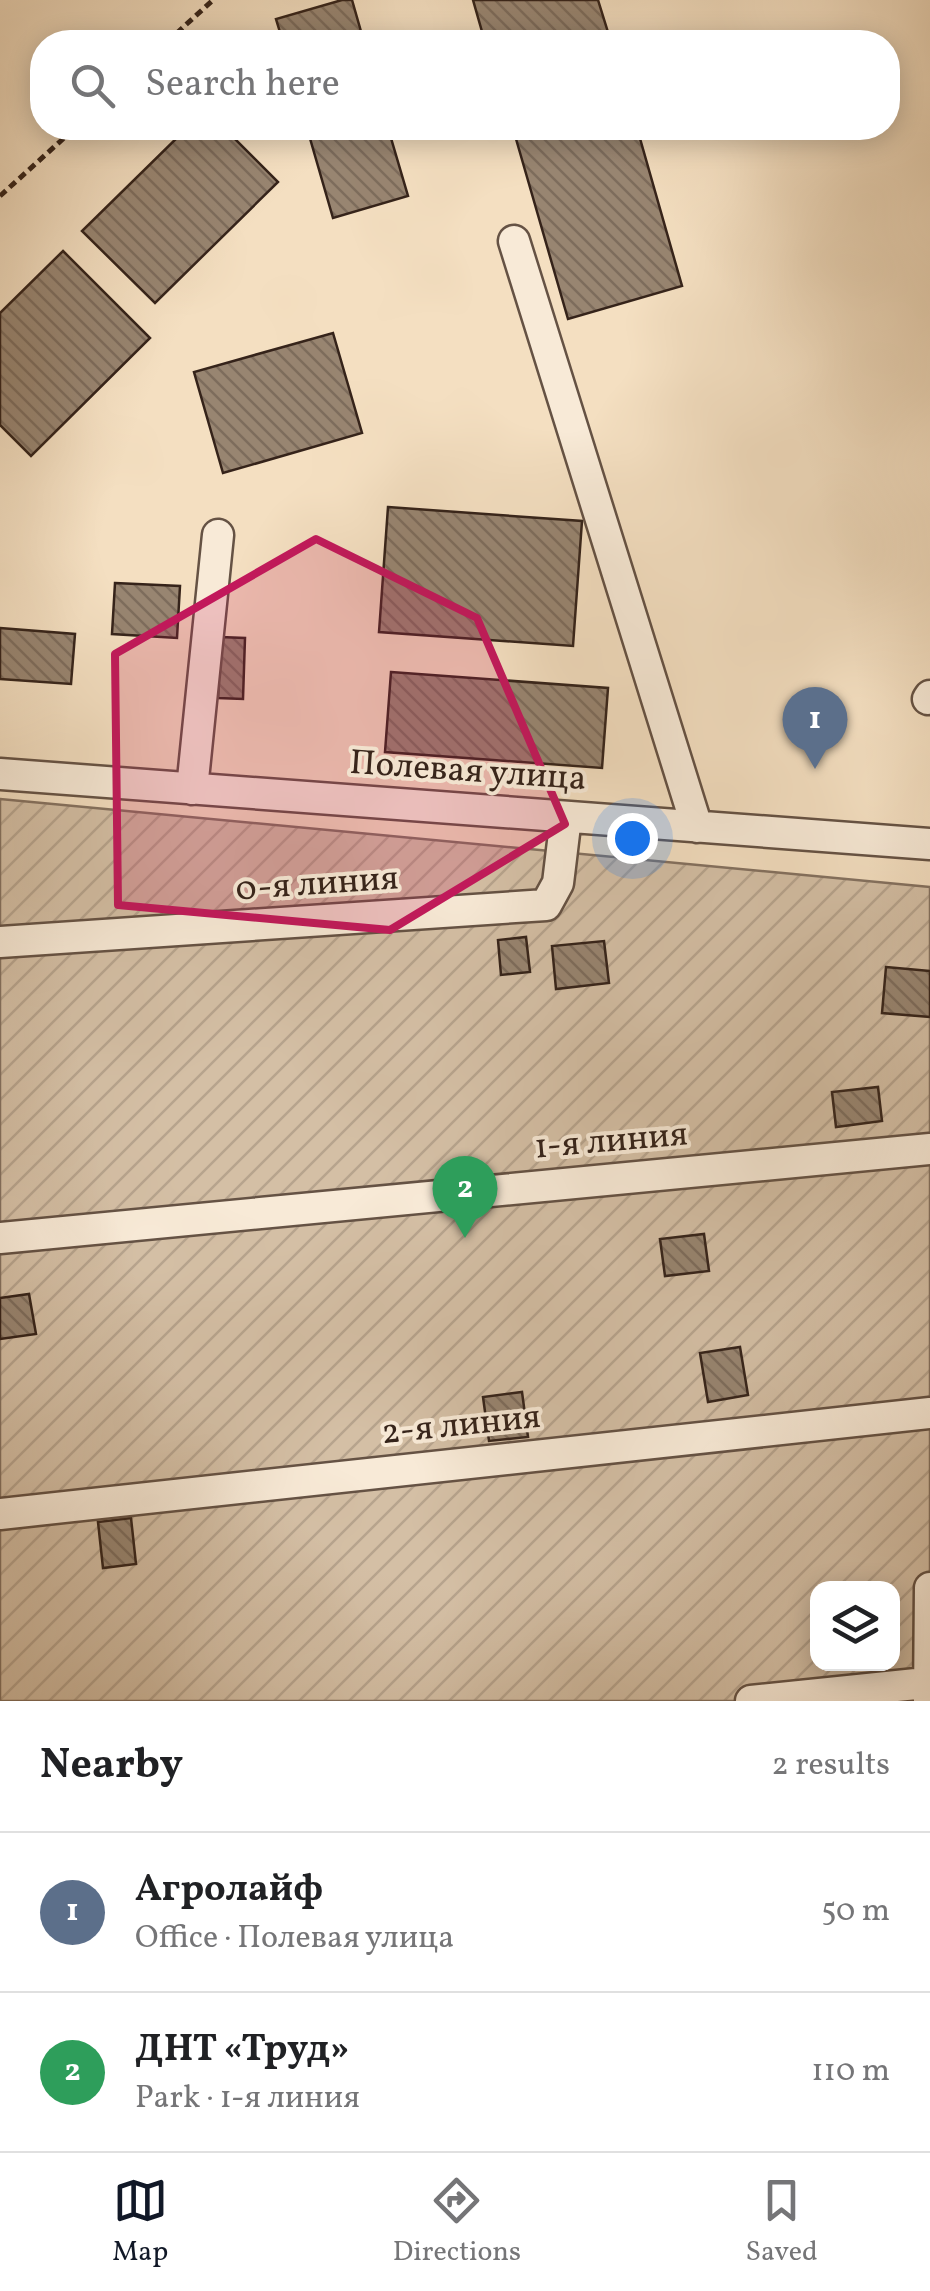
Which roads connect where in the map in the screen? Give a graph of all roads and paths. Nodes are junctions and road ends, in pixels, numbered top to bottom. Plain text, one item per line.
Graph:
1 (213, 0) edge
2 (180, 30) edge
3 (62, 140) edge
4 (0, 196) edge
5 (514, 241) dead end
6 (218, 535) dead end
7 (0, 774) edge
8 (192, 789) junction
9 (566, 817) junction
10 (697, 827) junction
11 (930, 844) edge
12 (0, 942) edge
13 (930, 1148) edge
14 (0, 1238) edge
15 (930, 1413) edge
16 (0, 1514) edge
17 (930, 1588) edge
18 (928, 1692) edge
19 (750, 1701) edge

1 - 2 path
3 - 4 path
5 - 10 street
6 - 8 street
7 - 8 street, Полевая улица
8 - 9 street, Полевая улица
9 - 10 street, Полевая улица
9 - 12 street, 0-я линия
10 - 11 street, Полевая улица
13 - 14 street, 1-я линия
15 - 16 street, 2-я линия
17 - 18 street
18 - 19 street

